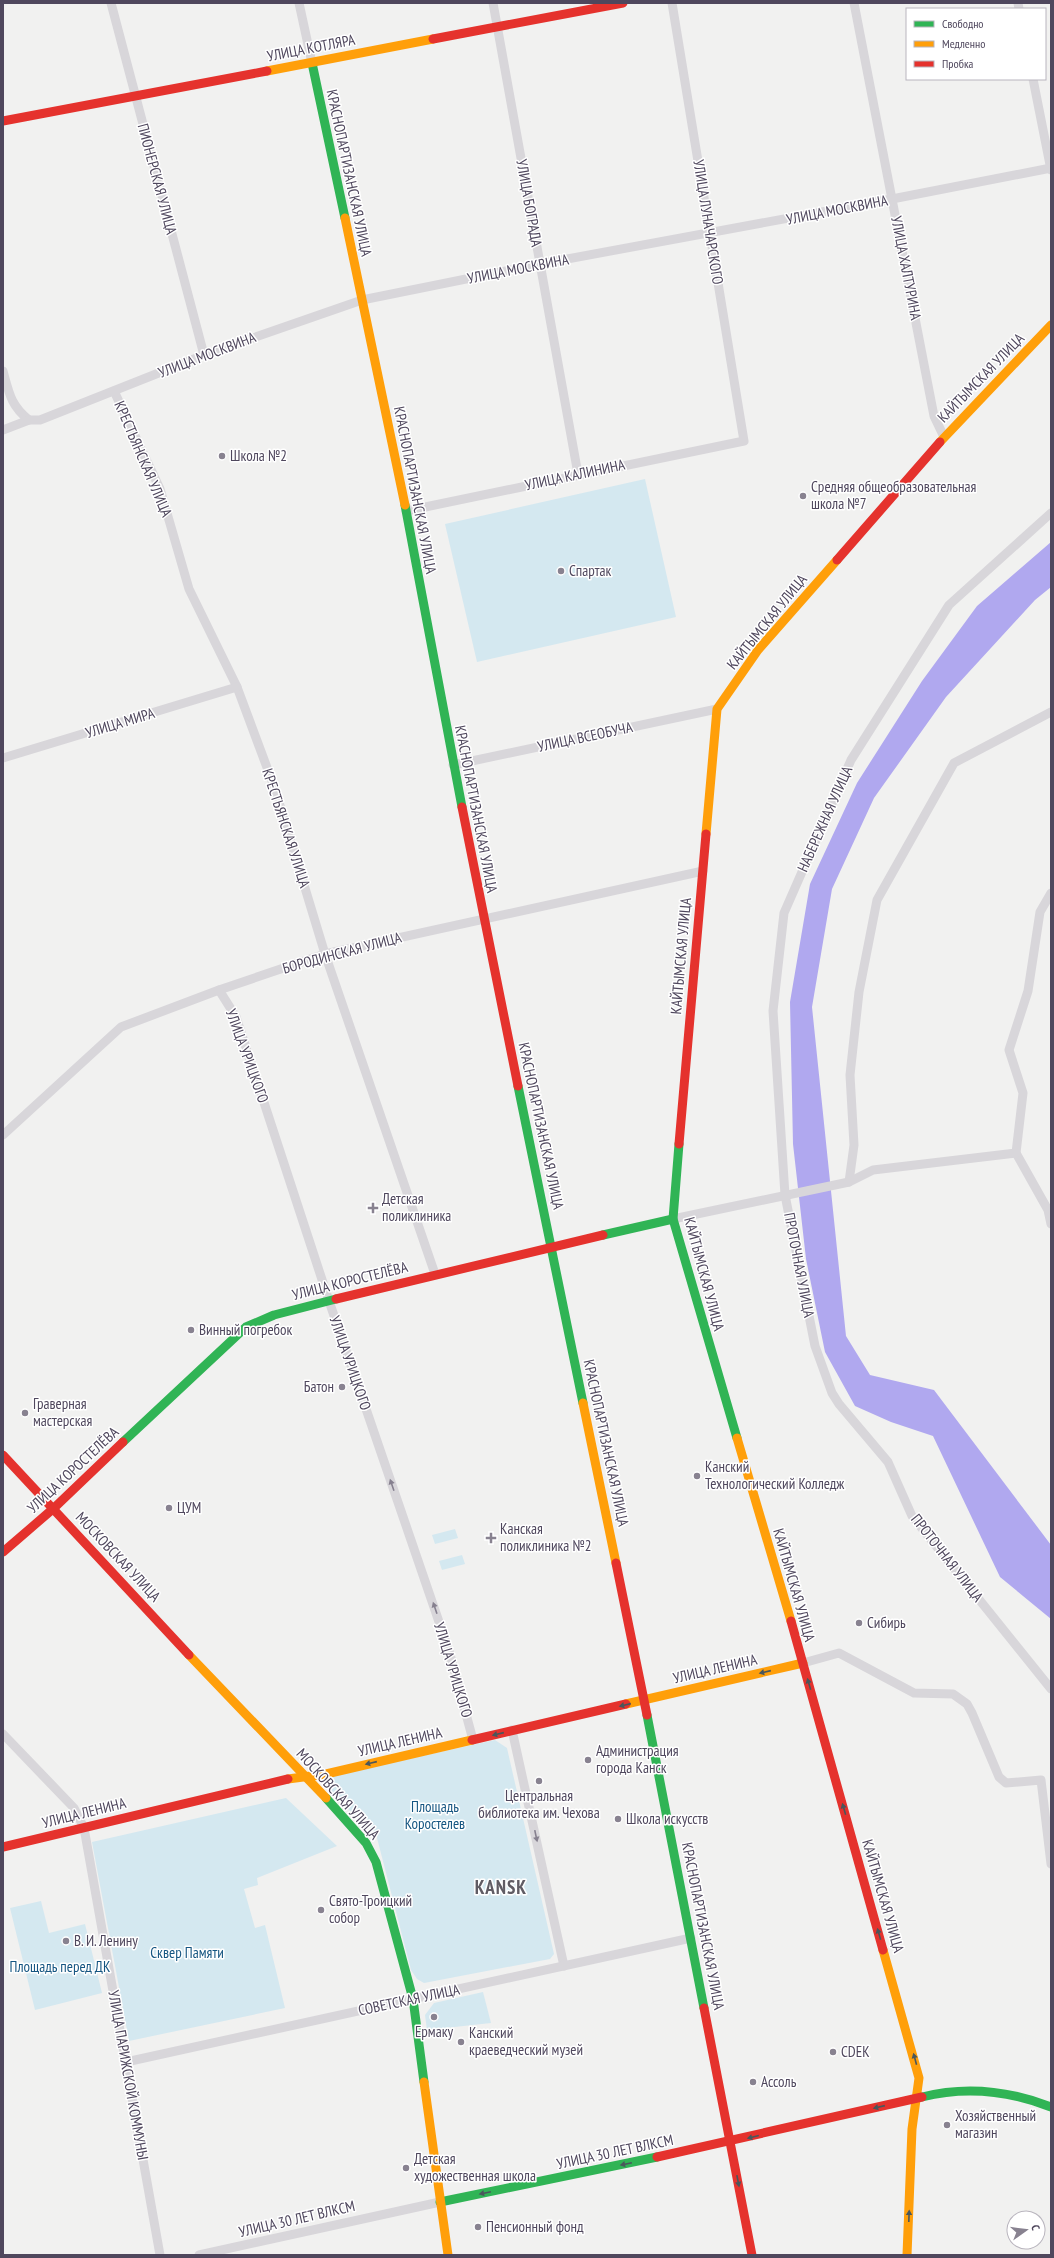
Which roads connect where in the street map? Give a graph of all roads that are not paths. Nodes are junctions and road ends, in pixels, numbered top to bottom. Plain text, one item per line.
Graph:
1 (111, 3) edge
2 (299, 3) edge
3 (493, 3) edge
4 (623, 3) edge
5 (672, 3) edge
6 (854, 3) edge
7 (497, 26) junction
8 (312, 63) junction
9 (1033, 80) edge
10 (135, 95) junction
11 (3, 121) edge
12 (1051, 168) edge
13 (892, 199) junction
14 (710, 233) junction
15 (540, 264) junction
16 (362, 300) junction
17 (1051, 325) edge
18 (204, 355) junction
19 (3, 371) edge
20 (114, 392) junction
21 (29, 420) junction
22 (3, 430) edge
23 (944, 437) junction
24 (744, 441) joint
25 (578, 474) junction
26 (406, 511) junction
27 (1051, 513) edge
28 (237, 687) junction
29 (717, 709) junction
30 (1051, 712) edge
31 (3, 758) edge
32 (454, 765) junction
33 (703, 871) junction
34 (1051, 893) edge
35 (483, 918) junction
36 (325, 954) junction
37 (219, 990) junction
38 (3, 1135) edge
39 (1016, 1154) junction
40 (849, 1182) junction
41 (785, 1195) junction
42 (1049, 1210) edge
43 (673, 1219) junction
44 (1051, 1224) edge
45 (552, 1248) junction
46 (435, 1274) junction
47 (329, 1301) junction
48 (3, 1455) edge
49 (54, 1508) junction
50 (3, 1552) edge
51 (803, 1663) junction
52 (1051, 1689) edge
53 (644, 1700) junction
54 (512, 1730) junction
55 (3, 1734) edge
56 (473, 1740) junction
57 (306, 1778) junction
58 (84, 1828) junction
59 (3, 1848) edge
60 (1051, 1864) edge
61 (691, 1938) junction
62 (564, 1966) junction
63 (413, 1999) junction
64 (126, 2062) junction
65 (917, 2098) junction
66 (1051, 2107) edge
67 (730, 2142) junction
68 (440, 2202) junction
69 (160, 2255) edge
70 (199, 2255) edge
71 (448, 2255) edge
72 (752, 2255) edge
73 (907, 2255) edge

1 - 10 street, ПИОНЕРСКАЯ УЛИЦА
2 - 8 street, КРАСНОПАРТИЗАНСКАЯ УЛИЦА
3 - 7 street, УЛИЦА БОГРАДА
4 - 7 street, УЛИЦА КОТЛЯРА
5 - 14 street, УЛИЦА ЛУНАЧАРСКОГО
6 - 13 street, УЛИЦА ХАЛТУРИНА
7 - 8 street, УЛИЦА КОТЛЯРА
7 - 15 street, УЛИЦА БОГРАДА
8 - 10 street, УЛИЦА КОТЛЯРА
8 - 16 street, КРАСНОПАРТИЗАНСКАЯ УЛИЦА
9 - 12 street
10 - 11 street, УЛИЦА КОТЛЯРА
10 - 18 street, ПИОНЕРСКАЯ УЛИЦА
12 - 13 street, УЛИЦА МОСКВИНА
13 - 14 street, УЛИЦА МОСКВИНА
13 - 23 street, УЛИЦА ХАЛТУРИНА
14 - 15 street, УЛИЦА МОСКВИНА
14 - 24 street, УЛИЦА ЛУНАЧАРСКОГО
15 - 16 street, УЛИЦА МОСКВИНА
15 - 25 street, УЛИЦА БОГРАДА
16 - 18 street, УЛИЦА МОСКВИНА
16 - 26 street, КРАСНОПАРТИЗАНСКАЯ УЛИЦА
17 - 23 street, КАЙТЫМСКАЯ УЛИЦА
18 - 20 street, УЛИЦА МОСКВИНА
19 - 21 street
20 - 21 street, УЛИЦА МОСКВИНА
20 - 28 street, КРЕСТЬЯНСКАЯ УЛИЦА
21 - 22 street, УЛИЦА МОСКВИНА
23 - 29 street, КАЙТЫМСКАЯ УЛИЦА
24 - 25 street, УЛИЦА КАЛИНИНА
25 - 26 street, УЛИЦА КАЛИНИНА
26 - 32 street, КРАСНОПАРТИЗАНСКАЯ УЛИЦА
27 - 41 street, НАБЕРЕЖНАЯ УЛИЦА
28 - 31 street, УЛИЦА МИРА
28 - 36 street, КРЕСТЬЯНСКАЯ УЛИЦА
29 - 32 street, УЛИЦА ВСЕОБУЧА
29 - 33 street, КАЙТЫМСКАЯ УЛИЦА
30 - 40 street
32 - 35 street, КРАСНОПАРТИЗАНСКАЯ УЛИЦА
33 - 35 street, БОРОДИНСКАЯ УЛИЦА
33 - 43 street, КАЙТЫМСКАЯ УЛИЦА
34 - 39 street
35 - 36 street, БОРОДИНСКАЯ УЛИЦА
35 - 45 street, КРАСНОПАРТИЗАНСКАЯ УЛИЦА
36 - 37 street, БОРОДИНСКАЯ УЛИЦА
36 - 46 street, КРЕСТЬЯНСКАЯ УЛИЦА
37 - 38 street, БОРОДИНСКАЯ УЛИЦА
37 - 47 street, УЛИЦА УРИЦКОГО
39 - 40 street, УЛИЦА КОРОСТЕЛЁВА
39 - 42 street
40 - 41 street, УЛИЦА КОРОСТЕЛЁВА
41 - 43 street, УЛИЦА КОРОСТЕЛЁВА
41 - 52 street, ПРОТОЧНАЯ УЛИЦА
42 - 44 street
43 - 45 street, УЛИЦА КОРОСТЕЛЁВА
43 - 51 street, КАЙТЫМСКАЯ УЛИЦА
45 - 46 street, УЛИЦА КОРОСТЕЛЁВА
45 - 53 street, КРАСНОПАРТИЗАНСКАЯ УЛИЦА
46 - 47 street, УЛИЦА КОРОСТЕЛЁВА
47 - 49 street, УЛИЦА КОРОСТЕЛЁВА
56 -> 47 street, УЛИЦА УРИЦКОГО
48 - 49 street, МОСКОВСКАЯ УЛИЦА
49 - 50 street, УЛИЦА КОРОСТЕЛЁВА
49 - 57 street, МОСКОВСКАЯ УЛИЦА
51 -> 53 street, УЛИЦА ЛЕНИНА
51 - 60 street
65 -> 51 street, КАЙТЫМСКАЯ УЛИЦА
53 -> 54 street, УЛИЦА ЛЕНИНА
53 - 61 street, КРАСНОПАРТИЗАНСКАЯ УЛИЦА
54 -> 56 street, УЛИЦА ЛЕНИНА
54 -> 62 street
55 - 58 street, УЛИЦА ПАРИЖСКОЙ КОММУНЫ
56 -> 57 street, УЛИЦА ЛЕНИНА
57 - 58 street, УЛИЦА ЛЕНИНА
57 - 63 street, МОСКОВСКАЯ УЛИЦА
58 - 59 street, УЛИЦА ЛЕНИНА
58 - 64 street, УЛИЦА ПАРИЖСКОЙ КОММУНЫ
61 - 62 street, СОВЕТСКАЯ УЛИЦА
61 - 67 street, КРАСНОПАРТИЗАНСКАЯ УЛИЦА
62 - 63 street, СОВЕТСКАЯ УЛИЦА
63 - 64 street, СОВЕТСКАЯ УЛИЦА
63 - 68 street, МОСКОВСКАЯ УЛИЦА
64 - 69 street, УЛИЦА ПАРИЖСКОЙ КОММУНЫ
65 - 66 street, УЛИЦА 30 ЛЕТ ВЛКСМ
65 -> 67 street, УЛИЦА 30 ЛЕТ ВЛКСМ
73 -> 65 street, КАЙТЫМСКАЯ УЛИЦА
67 -> 68 street, УЛИЦА 30 ЛЕТ ВЛКСМ
67 -> 72 street, КРАСНОПАРТИЗАНСКАЯ УЛИЦА
68 - 70 street, УЛИЦА 30 ЛЕТ ВЛКСМ
68 - 71 street, МОСКОВСКАЯ УЛИЦА

